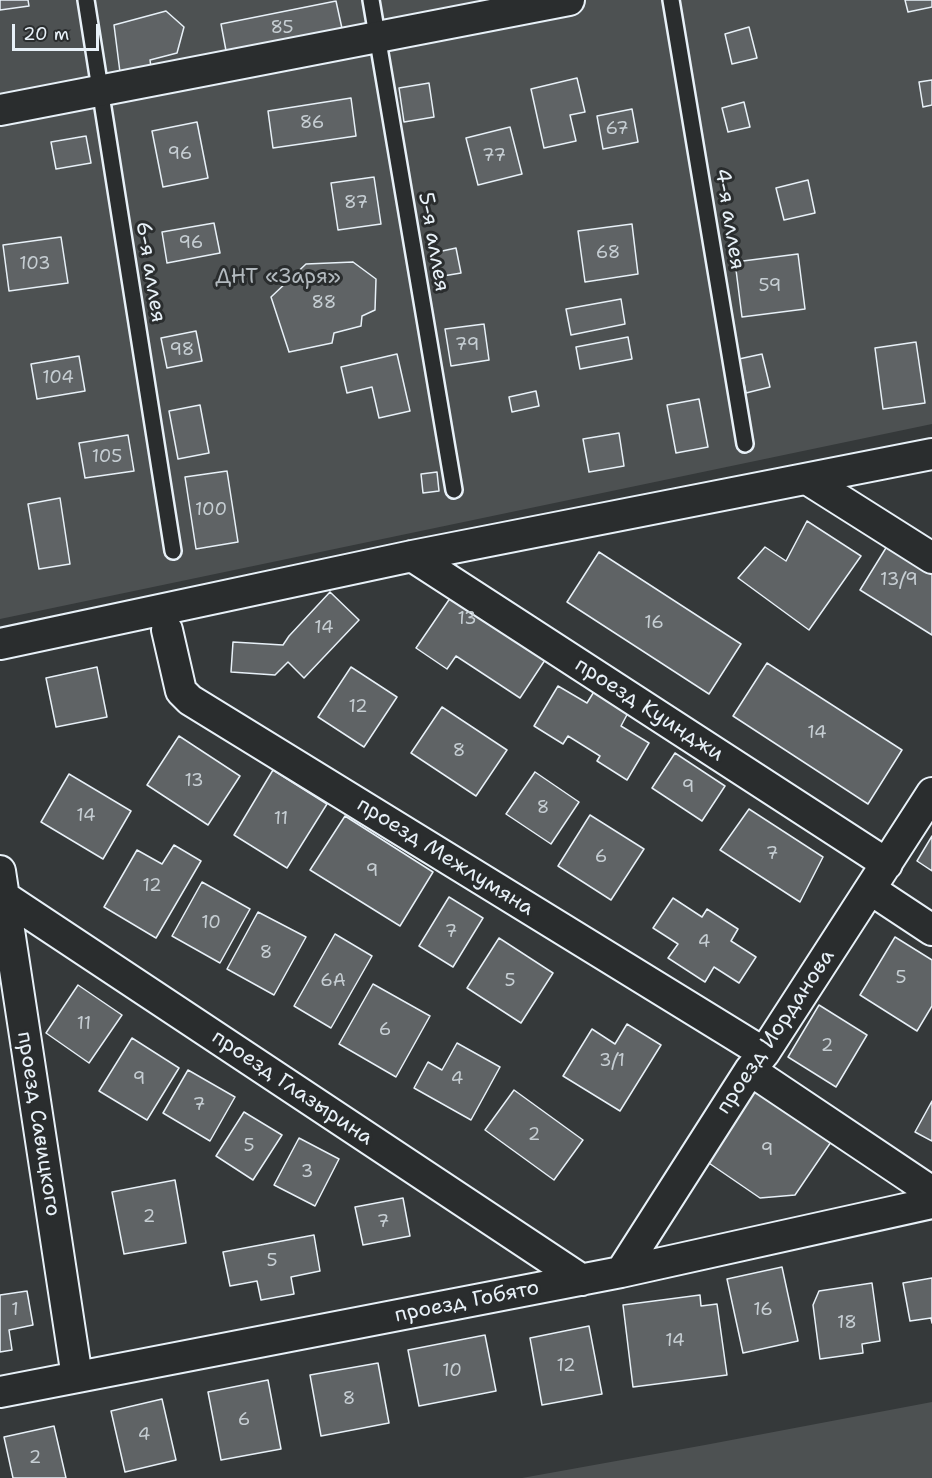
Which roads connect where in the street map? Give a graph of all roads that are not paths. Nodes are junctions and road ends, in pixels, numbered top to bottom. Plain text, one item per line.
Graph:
1 (86, 0) edge
2 (371, 0) edge
3 (569, 0) edge
4 (671, 0) edge
5 (377, 37) junction
6 (100, 90) junction
7 (0, 110) edge
8 (745, 444) dead end
9 (932, 454) edge
10 (807, 479) junction
11 (454, 490) dead end
12 (173, 551) dead end
13 (412, 555) junction
14 (932, 558) edge
15 (167, 630) dead end
16 (0, 644) edge
17 (932, 793) edge
18 (887, 864) junction
19 (2, 884) edge
20 (870, 890) junction
21 (932, 930) edge
22 (757, 1062) junction
23 (932, 1192) edge
24 (932, 1203) edge
25 (621, 1272) junction
26 (582, 1280) junction
27 (77, 1377) junction
28 (0, 1392) edge

1 - 6 lane, 6-я аллея
2 - 5 lane, 5-я аллея
3 - 5 street
4 - 8 lane, 4-я аллея
5 - 6 street
5 - 11 lane, 5-я аллея
6 - 7 street
6 - 12 lane, 6-я аллея
9 - 10 street
10 - 13 street
10 - 14 street
13 - 16 street
13 - 18 street, проезд Куинджи
15 - 22 street, проезд Межлумяна
17 - 18 street, проезд Иорданова
18 - 20 street, проезд Иорданова
19 - 26 street, проезд Глазырина
19 - 27 street, проезд Савицкого
20 - 21 street
20 - 22 street, проезд Иорданова
22 - 23 street, проезд Межлумяна
22 - 25 street, проезд Иорданова
24 - 25 street, проезд Гобято
25 - 26 street, проезд Гобято
26 - 27 street, проезд Гобято
27 - 28 street, проезд Гобято

